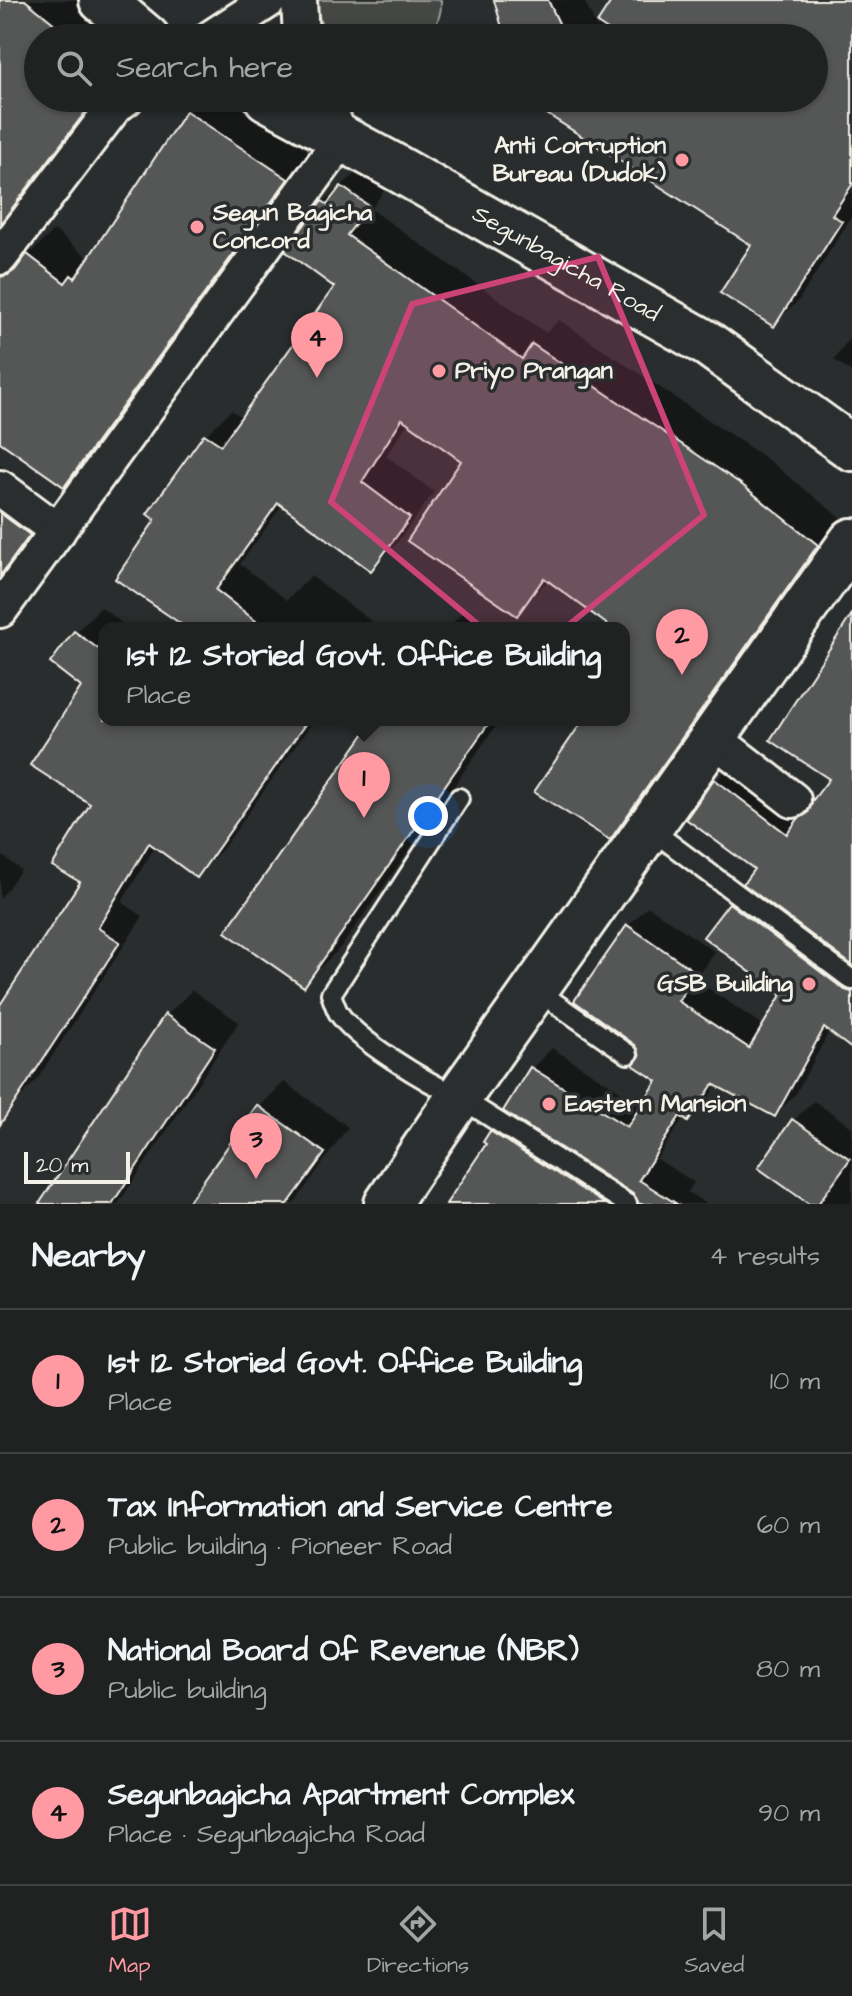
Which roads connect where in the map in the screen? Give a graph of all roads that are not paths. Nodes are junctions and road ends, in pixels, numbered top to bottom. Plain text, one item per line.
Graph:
1 (102, 0) edge
2 (269, 0) edge
3 (299, 0) edge
4 (130, 24) edge
5 (232, 24) edge
6 (300, 24) edge
7 (110, 112) edge
8 (297, 112) edge
9 (329, 112) edge
10 (342, 139) junction
11 (0, 257) edge
12 (852, 448) edge
13 (0, 488) edge
14 (58, 531) junction
15 (852, 541) edge
16 (0, 610) edge
17 (713, 738) junction
18 (459, 798) dead end
19 (793, 800) dead end
20 (649, 828) junction
21 (852, 980) edge
22 (535, 989) junction
23 (628, 1054) dead end
24 (459, 1097) junction
25 (387, 1204) edge
26 (627, 1204) edge

1 - 4 street
2 - 5 street
3 - 6 street
7 - 11 street
8 - 10 street, Segunbagicha Road
9 - 10 street
10 - 12 street, Segunbagicha Road
10 - 14 street
13 - 14 street
14 - 16 street
15 - 17 street
17 - 19 street
17 - 20 street
18 - 24 lane
20 - 21 lane
20 - 22 street
22 - 23 lane
22 - 24 street
24 - 25 street
24 - 26 lane

